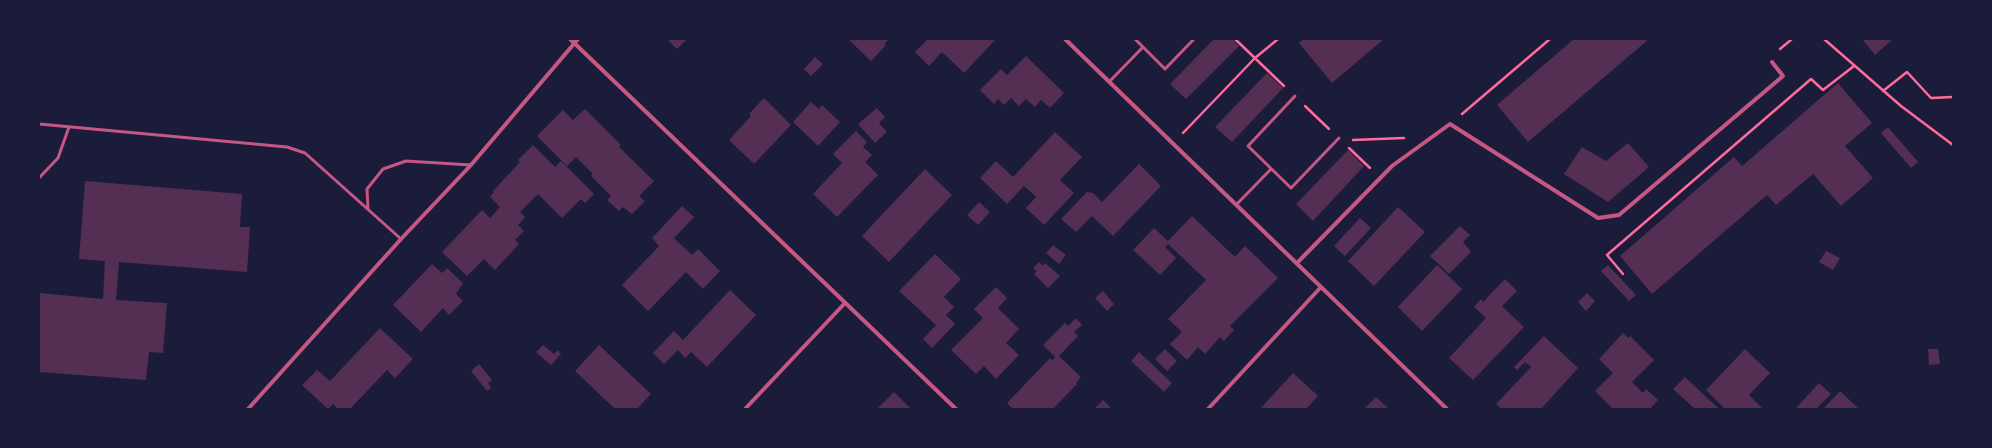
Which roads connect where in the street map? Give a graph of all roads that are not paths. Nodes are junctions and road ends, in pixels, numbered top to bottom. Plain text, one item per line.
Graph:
1 (570, 39) edge
2 (578, 39) edge
3 (1064, 39) edge
4 (1135, 39) edge
5 (1194, 39) edge
6 (574, 43) junction
7 (1143, 47) junction
8 (1772, 62) dead end
9 (1109, 82) junction
10 (1294, 96) road end
11 (39, 124) edge
12 (69, 127) junction
13 (1340, 139) road end
14 (471, 165) junction
15 (1271, 169) junction
16 (39, 178) edge
17 (1236, 205) junction
18 (368, 209) junction
19 (401, 239) junction
20 (1297, 263) junction
21 (1321, 287) junction
22 (845, 303) junction
23 (248, 409) edge
24 (745, 409) edge
25 (956, 409) edge
26 (1208, 409) edge
27 (1447, 409) edge

1 - 6 street
2 - 6 street
3 - 9 street
4 - 7 lane
5 - 7 lane
6 - 14 street
6 - 22 street
7 - 9 lane
8 - 20 street
9 - 17 street
10 - 15 lane
11 - 12 lane
12 - 16 lane
12 - 18 lane
13 - 15 lane
14 - 18 lane
14 - 19 street
15 - 17 lane
17 - 20 street
18 - 19 lane
19 - 23 street
20 - 21 street
21 - 26 street
21 - 27 street
22 - 24 street
22 - 25 street

